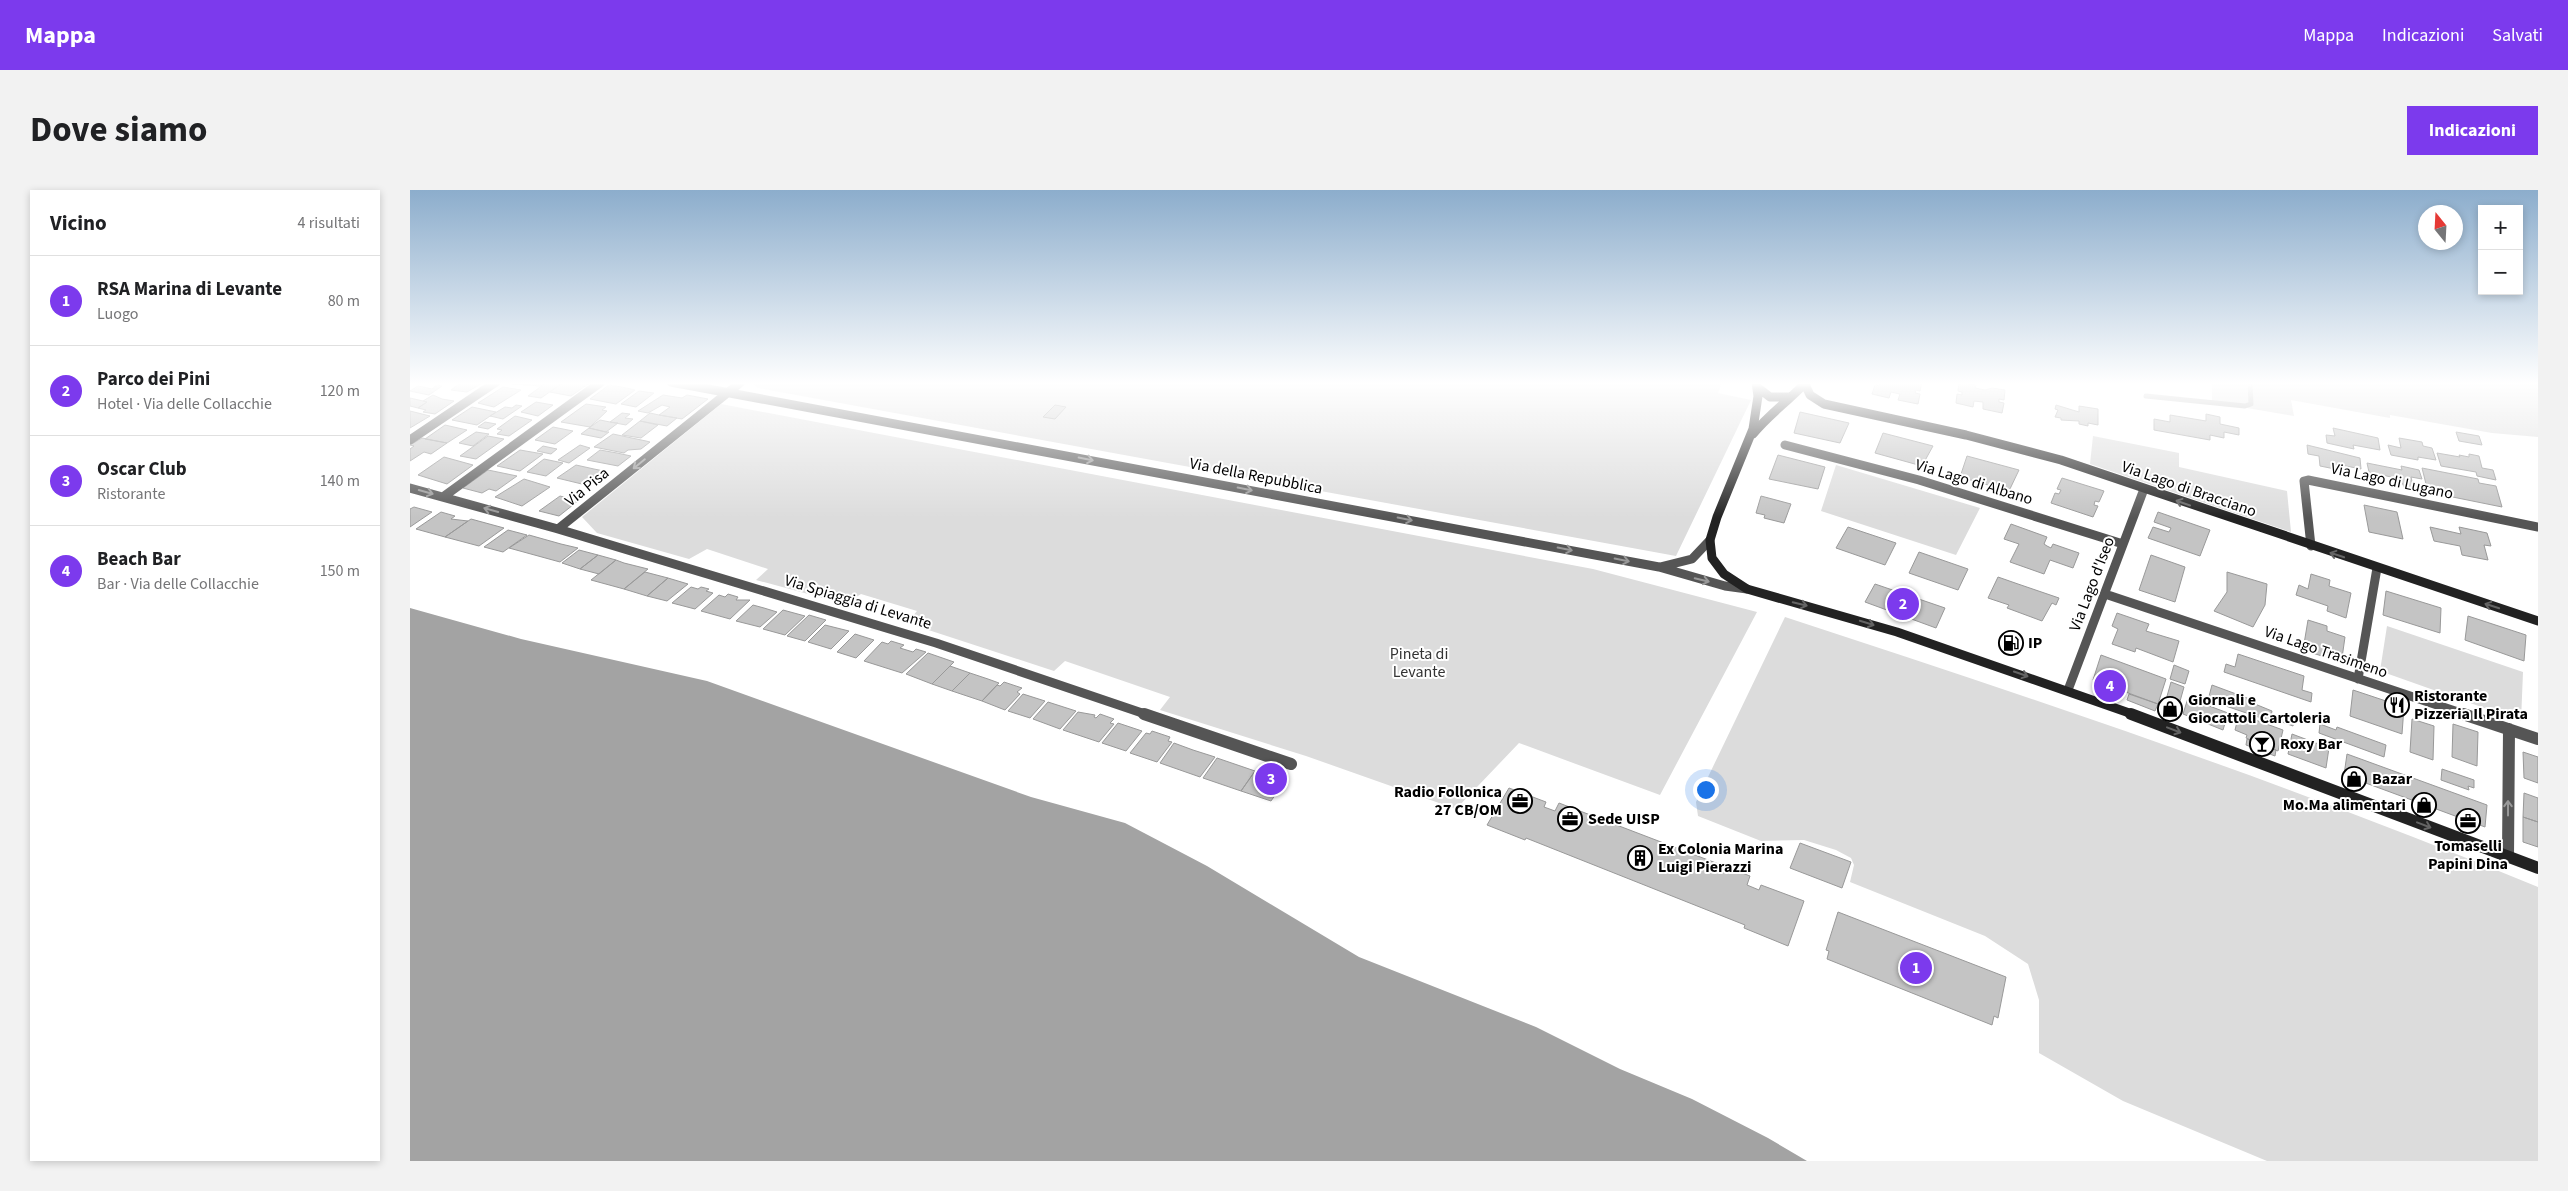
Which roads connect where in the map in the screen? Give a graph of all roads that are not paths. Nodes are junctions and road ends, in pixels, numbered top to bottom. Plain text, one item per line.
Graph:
1 (429, 427) edge
2 (539, 427) edge
3 (684, 427) edge
4 (915, 427) edge
5 (1753, 427) edge
6 (1758, 427) edge
7 (1927, 427) edge
8 (1751, 437) junction
9 (410, 440) edge
10 (1784, 444) dead end
11 (410, 488) edge
12 (2144, 489) junction
13 (443, 497) junction
14 (2538, 527) edge
15 (558, 529) junction
16 (1710, 540) junction
17 (2123, 544) junction
18 (2311, 546) junction
19 (1658, 568) junction
20 (2377, 568) junction
21 (1747, 589) junction
22 (2105, 594) junction
23 (2538, 621) edge
24 (2358, 679) junction
25 (2068, 690) junction
26 (2509, 729) junction
27 (2538, 739) edge
28 (1291, 764) dead end
29 (2508, 857) junction
30 (2538, 868) edge

1 - 9 street
2 - 13 street
3 -> 15 street, Via Pisa
4 -> 19 street, Via della Repubblica
5 - 8 main road
6 - 8 main road
7 - 12 main road, Via Lago di Bracciano
8 - 16 main road
10 - 17 street, Via Lago di Albano
11 -> 13 street, Via Spiaggia di Levante
12 - 17 street, Via Lago d'Iseo
18 -> 12 main road, Via Lago di Bracciano
15 -> 13 street, Via Spiaggia di Levante
14 - 18 street, Via Lago di Lugano
15 - 28 street, Via Spiaggia di Levante
16 - 19 street, Via della Repubblica
16 - 21 main road
17 - 22 street, Via Lago d'Iseo
20 -> 18 main road, Via Lago di Bracciano
19 -> 21 street, Via della Repubblica
23 -> 20 main road, Via Lago di Bracciano
20 - 24 street
21 -> 25 main road
22 - 24 street, Via Lago Trasimeno
22 - 25 street, Via Lago d'Iseo
24 - 26 street, Via Lago Trasimeno
25 -> 29 main road
26 - 27 street, Via Lago Trasimeno
29 -> 26 street
29 - 30 main road

